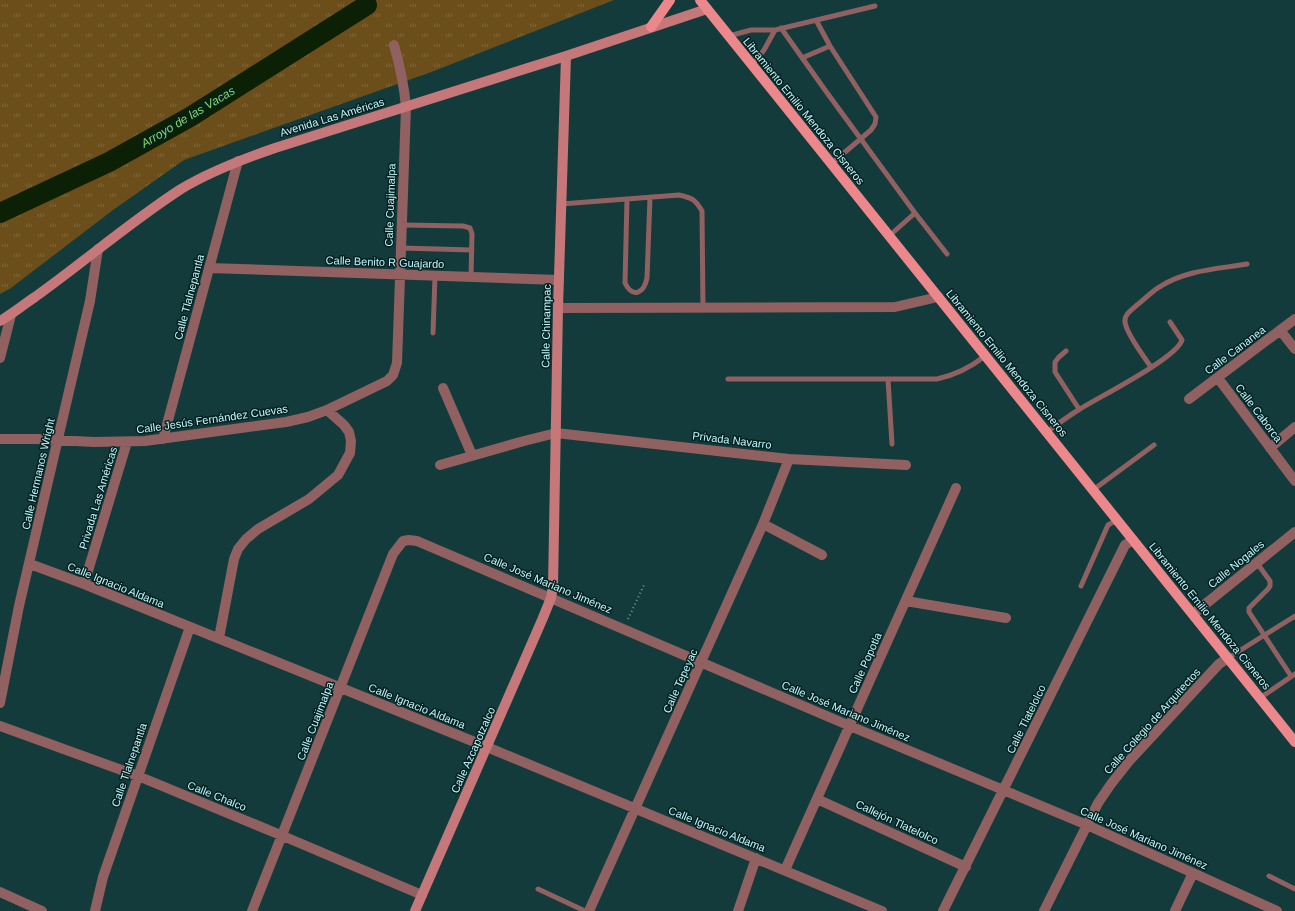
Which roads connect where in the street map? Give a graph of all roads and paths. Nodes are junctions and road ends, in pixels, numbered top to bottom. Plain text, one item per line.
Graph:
1 (670, 0) edge
2 (700, 0) edge
3 (875, 6) dead end
4 (707, 9) junction
5 (816, 20) junction
6 (651, 27) junction
7 (781, 28) junction
8 (775, 30) junction
9 (730, 36) junction
10 (394, 45) dead end
11 (830, 46) junction
12 (566, 56) junction
13 (802, 58) junction
14 (752, 65) junction
15 (406, 107) junction
16 (861, 140) junction
17 (238, 161) junction
18 (831, 164) junction
19 (650, 197) junction
20 (627, 199) junction
21 (562, 204) junction
22 (915, 213) junction
23 (401, 225) junction
24 (889, 236) junction
25 (400, 248) junction
26 (98, 249) junction
27 (472, 250) junction
28 (947, 254) dead end
29 (1247, 264) dead end
30 (209, 268) junction
31 (400, 275) junction
32 (435, 276) junction
33 (471, 277) junction
34 (559, 280) junction
35 (938, 297) junction
36 (558, 308) junction
37 (703, 308) junction
38 (11, 314) junction
39 (1295, 319) edge
40 (0, 321) edge
41 (1170, 322) dead end
42 (1280, 330) junction
43 (433, 333) dead end
44 (1295, 349) edge
45 (1066, 351) dead end
46 (985, 356) junction
47 (0, 358) edge
48 (1151, 367) junction
49 (393, 375) joint
50 (1218, 378) junction
51 (728, 379) dead end
52 (888, 379) junction
53 (443, 388) dead end
54 (1189, 399) dead end
55 (1079, 409) junction
56 (327, 410) junction
57 (1295, 428) edge
58 (1047, 432) junction
59 (556, 433) junction
60 (0, 439) edge
61 (59, 440) junction
62 (163, 440) junction
63 (127, 442) junction
64 (892, 444) dead end
65 (1154, 445) dead end
66 (1270, 448) junction
67 (472, 455) junction
68 (789, 459) junction
69 (440, 465) dead end
70 (906, 465) dead end
71 (1295, 481) edge
72 (956, 488) dead end
73 (1094, 490) junction
74 (1117, 520) junction
75 (763, 524) junction
76 (1295, 532) edge
77 (1133, 540) junction
78 (403, 541) joint
79 (822, 554) dead end
80 (1257, 563) junction
81 (30, 564) junction
82 (645, 583) dead end
83 (84, 584) junction
84 (1081, 586) dead end
85 (551, 598) junction
86 (906, 601) junction
87 (1193, 614) junction
88 (1295, 616) edge
89 (1006, 618) dead end
90 (190, 627) junction
91 (624, 628) junction
92 (1263, 635) junction
93 (219, 638) junction
94 (1228, 658) junction
95 (702, 662) junction
96 (1293, 675) edge
97 (340, 688) junction
98 (1260, 698) junction
99 (0, 703) edge
100 (0, 726) edge
101 (850, 726) junction
102 (1295, 742) edge
103 (487, 747) junction
104 (138, 776) junction
105 (1004, 790) junction
106 (817, 799) junction
107 (636, 809) junction
108 (1087, 825) junction
109 (283, 836) junction
110 (756, 858) junction
111 (966, 867) junction
112 (785, 870) junction
113 (1193, 873) junction
114 (1269, 876) dead end
115 (538, 889) dead end
116 (1295, 889) edge
117 (0, 892) edge
118 (422, 895) junction
119 (42, 911) edge
120 (94, 911) edge
121 (252, 911) edge
122 (415, 911) edge
123 (585, 911) edge
124 (590, 911) edge
125 (738, 911) edge
126 (882, 911) edge
127 (943, 911) edge
128 (1044, 911) edge
129 (1175, 911) edge
130 (1277, 911) edge

1 - 6 main road
2 - 4 main road, Libramiento Emilio Mendoza Cisneros
3 - 5 lane
4 - 6 street, Avenida Las Américas
4 - 9 main road, Libramiento Emilio Mendoza Cisneros
5 - 7 lane
5 - 11 lane
6 - 12 street, Avenida Las Américas
7 - 8 lane
7 - 13 lane
8 - 9 lane
8 - 14 lane
9 - 14 main road, Libramiento Emilio Mendoza Cisneros
10 - 15 street, Calle Cuajimalpa
11 - 13 lane
11 - 16 lane
12 - 15 street, Avenida Las Américas
12 - 21 street, Calle Chinampac
13 - 16 lane
14 - 18 main road, Libramiento Emilio Mendoza Cisneros
15 - 17 street, Avenida Las Américas
15 - 23 street, Calle Cuajimalpa
16 - 18 lane
16 - 22 lane
17 - 26 street, Avenida Las Américas
17 - 30 street, Calle Tlalnepantla
18 - 24 main road, Libramiento Emilio Mendoza Cisneros
19 - 20 lane
19 - 20 lane
19 - 37 lane
20 - 21 lane
21 - 34 street, Calle Chinampac
22 - 24 lane
22 - 28 lane
23 - 25 street, Calle Cuajimalpa
23 - 27 lane
24 - 35 main road, Libramiento Emilio Mendoza Cisneros
25 - 27 lane
25 - 31 street, Calle Cuajimalpa
26 - 38 street, Avenida Las Américas
26 - 61 street, Calle Hermanos Wright
27 - 33 lane
29 - 48 lane
30 - 31 street, Calle Benito R Guajardo
30 - 62 street, Calle Tlalnepantla
31 - 32 street, Calle Benito R Guajardo
31 - 49 street, Calle Cuajimalpa
32 - 33 street, Calle Benito R Guajardo
32 - 43 lane
33 - 34 street, Calle Benito R Guajardo
34 - 36 street, Calle Chinampac
35 - 37 street
35 - 46 main road, Libramiento Emilio Mendoza Cisneros
36 - 37 street
36 - 59 street, Calle Chinampac
38 - 40 street, Avenida Las Américas
38 - 47 street
39 - 42 street, Calle Cananea
41 - 48 lane
42 - 44 street
42 - 50 street, Calle Cananea
45 - 55 lane
46 - 52 lane
46 - 58 main road, Libramiento Emilio Mendoza Cisneros
48 - 55 lane
49 - 56 street, Calle Jesús Fernández Cuevas
50 - 54 street, Calle Cananea
50 - 66 street, Calle Caborca
51 - 52 lane
52 - 64 lane
53 - 67 street
55 - 58 lane
56 - 62 street, Calle Jesús Fernández Cuevas
56 - 93 street
57 - 66 street
58 - 73 main road, Libramiento Emilio Mendoza Cisneros
59 - 67 street
59 - 68 street, Privada Navarro
59 - 85 street, Calle Chinampac
60 - 61 street, Calle Jesús Fernández Cuevas
61 - 63 street, Calle Jesús Fernández Cuevas
61 - 81 street, Calle Hermanos Wright
62 - 63 street, Calle Jesús Fernández Cuevas
63 - 83 street, Privada Las Américas
65 - 73 lane
66 - 71 street, Calle Caborca
67 - 69 street
68 - 70 street, Privada Navarro
68 - 75 street, Calle Tepeyac
72 - 86 street, Calle Popotla
73 - 74 main road, Libramiento Emilio Mendoza Cisneros
74 - 77 main road, Libramiento Emilio Mendoza Cisneros
74 - 84 lane
75 - 79 street
75 - 95 street, Calle Tepeyac
76 - 80 street, Calle Nogales
77 - 87 main road, Libramiento Emilio Mendoza Cisneros
77 - 105 street, Calle Tlatelolco
78 - 85 street, Calle José Mariano Jiménez
78 - 97 street, Calle Cuajimalpa
80 - 87 street, Calle Nogales
80 - 92 lane
81 - 83 street, Calle Ignacio Aldama
81 - 99 street, Calle Hermanos Wright
82 - 91 path
83 - 90 street, Calle Ignacio Aldama
85 - 91 street, Calle José Mariano Jiménez
85 - 103 street, Calle Azcapotzalco
86 - 89 street
86 - 101 street, Calle Popotla
87 - 94 main road, Libramiento Emilio Mendoza Cisneros
88 - 92 lane
90 - 93 street, Calle Ignacio Aldama
90 - 104 street, Calle Tlalnepantla
91 - 95 street, Calle José Mariano Jiménez
92 - 94 lane
92 - 96 lane
93 - 97 street, Calle Ignacio Aldama
94 - 98 main road, Libramiento Emilio Mendoza Cisneros
94 - 108 street, Calle Colegio de Arquitectos
95 - 101 street, Calle José Mariano Jiménez
95 - 107 street, Calle Tepeyac
96 - 98 lane
97 - 103 street, Calle Ignacio Aldama
97 - 109 street, Calle Cuajimalpa
98 - 102 main road, Libramiento Emilio Mendoza Cisneros
100 - 104 street, Calle Chalco
101 - 105 street, Calle José Mariano Jiménez
101 - 106 street, Calle Popotla
103 - 107 street, Calle Ignacio Aldama
103 - 118 street, Calle Azcapotzalco
104 - 109 street, Calle Chalco
104 - 120 street, Calle Tlalnepantla
105 - 108 street, Calle José Mariano Jiménez
105 - 111 street, Calle Tlatelolco
106 - 111 street, Callejón Tlatelolco
106 - 112 street, Calle Popotla
107 - 110 street, Calle Ignacio Aldama
107 - 124 street, Calle Tepeyac
108 - 113 street, Calle José Mariano Jiménez
108 - 128 street, Calle Colegio de Arquitectos
109 - 118 street, Calle Chalco
109 - 121 street, Calle Cuajimalpa
110 - 112 street, Calle Ignacio Aldama
110 - 125 street
111 - 127 street, Calle Tlatelolco
112 - 126 street, Calle Ignacio Aldama
113 - 129 street
113 - 130 street, Calle José Mariano Jiménez
114 - 116 lane
115 - 123 lane
117 - 119 street
118 - 122 street, Calle Azcapotzalco

